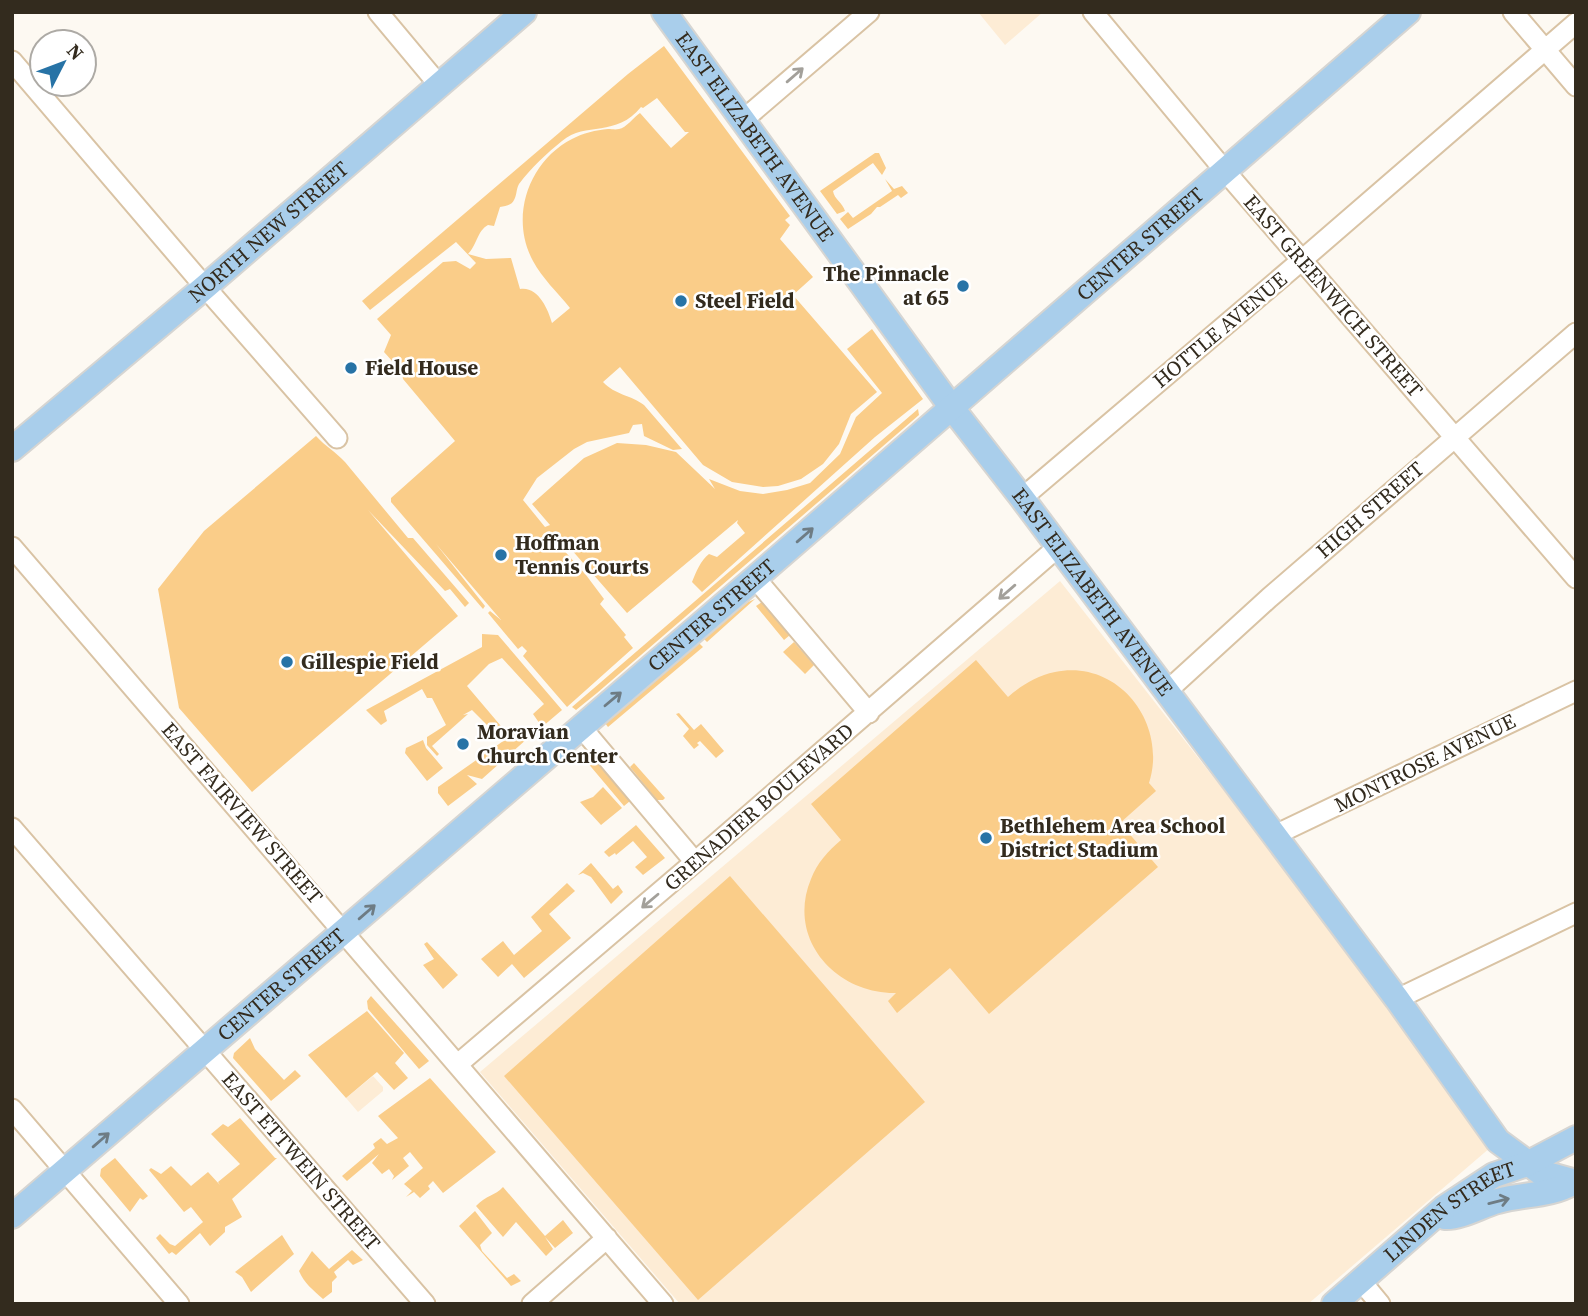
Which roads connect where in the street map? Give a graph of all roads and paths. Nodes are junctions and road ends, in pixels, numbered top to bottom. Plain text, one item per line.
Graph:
1 (378, 12) edge
2 (524, 12) edge
3 (664, 12) edge
4 (869, 12) edge
5 (1093, 12) edge
6 (1408, 12) edge
7 (1513, 12) edge
8 (1576, 23) edge
9 (1545, 50) junction
10 (12, 61) edge
11 (439, 85) junction
12 (1576, 86) edge
13 (743, 120) junction
14 (1225, 171) junction
15 (1302, 260) junction
16 (205, 287) junction
17 (1576, 333) edge
18 (952, 408) junction
19 (1455, 436) junction
20 (337, 438) dead end
21 (12, 449) edge
22 (1022, 498) junction
23 (12, 547) edge
24 (1058, 547) junction
25 (755, 578) junction
26 (1576, 578) edge
27 (1167, 691) junction
28 (1576, 691) edge
29 (869, 713) junction
30 (581, 727) junction
31 (12, 828) edge
32 (1275, 835) junction
33 (695, 862) junction
34 (1576, 913) edge
35 (344, 932) junction
36 (1397, 999) junction
37 (204, 1051) junction
38 (458, 1064) junction
39 (12, 1109) edge
40 (1576, 1138) edge
41 (1527, 1164) junction
42 (65, 1171) junction
43 (1575, 1182) edge
44 (12, 1216) edge
45 (1433, 1217) junction
46 (607, 1238) junction
47 (1361, 1281) junction
48 (179, 1304) edge
49 (425, 1304) edge
50 (532, 1304) edge
51 (663, 1304) edge
52 (1334, 1304) edge
53 (1380, 1304) edge

1 - 11 street
2 - 11 main road, NORTH NEW STREET
3 - 13 main road, EAST ELIZABETH AVENUE
13 -> 4 street
5 - 14 street, EAST GREENWICH STREET
6 - 14 main road, CENTER STREET
7 - 9 street
8 - 9 street, HOTTLE AVENUE
9 - 12 street
9 - 15 street, HOTTLE AVENUE
10 - 16 street
11 - 16 main road, NORTH NEW STREET
13 - 18 main road, EAST ELIZABETH AVENUE
14 - 15 street, EAST GREENWICH STREET
14 - 18 main road, CENTER STREET
15 - 19 street, EAST GREENWICH STREET
15 - 22 street, HOTTLE AVENUE
16 - 20 street
16 - 21 main road, NORTH NEW STREET
17 - 19 street, HIGH STREET
18 - 22 main road, EAST ELIZABETH AVENUE
25 -> 18 main road, CENTER STREET
19 - 26 street, EAST GREENWICH STREET
19 - 27 street, HIGH STREET
22 - 24 main road, EAST ELIZABETH AVENUE
23 - 35 street, EAST FAIRVIEW STREET
24 - 27 main road, EAST ELIZABETH AVENUE
24 -> 29 street, GRENADIER BOULEVARD
25 - 29 street
30 -> 25 main road, CENTER STREET
27 - 32 main road, EAST ELIZABETH AVENUE
28 - 32 street, MONTROSE AVENUE
29 - 33 street, GRENADIER BOULEVARD
30 - 33 street
35 -> 30 main road, CENTER STREET
31 - 37 street, EAST ETTWEIN STREET
32 - 36 main road, EAST ELIZABETH AVENUE
33 -> 38 street, GRENADIER BOULEVARD
34 - 36 street
35 - 37 main road, CENTER STREET
35 - 38 street, EAST FAIRVIEW STREET
36 - 41 main road, EAST ELIZABETH AVENUE
42 -> 37 main road, CENTER STREET
37 - 49 street, EAST ETTWEIN STREET
38 - 46 street, EAST FAIRVIEW STREET
39 - 42 street
40 - 41 main road, LINDEN STREET
41 - 43 main road, EAST ELIZABETH AVENUE
41 - 45 main road, LINDEN STREET
42 - 44 main road, CENTER STREET
42 - 48 street
45 -> 43 main road
45 - 47 main road, LINDEN STREET
46 - 50 street
46 - 51 street, EAST FAIRVIEW STREET
47 - 52 main road, LINDEN STREET
47 - 53 street

